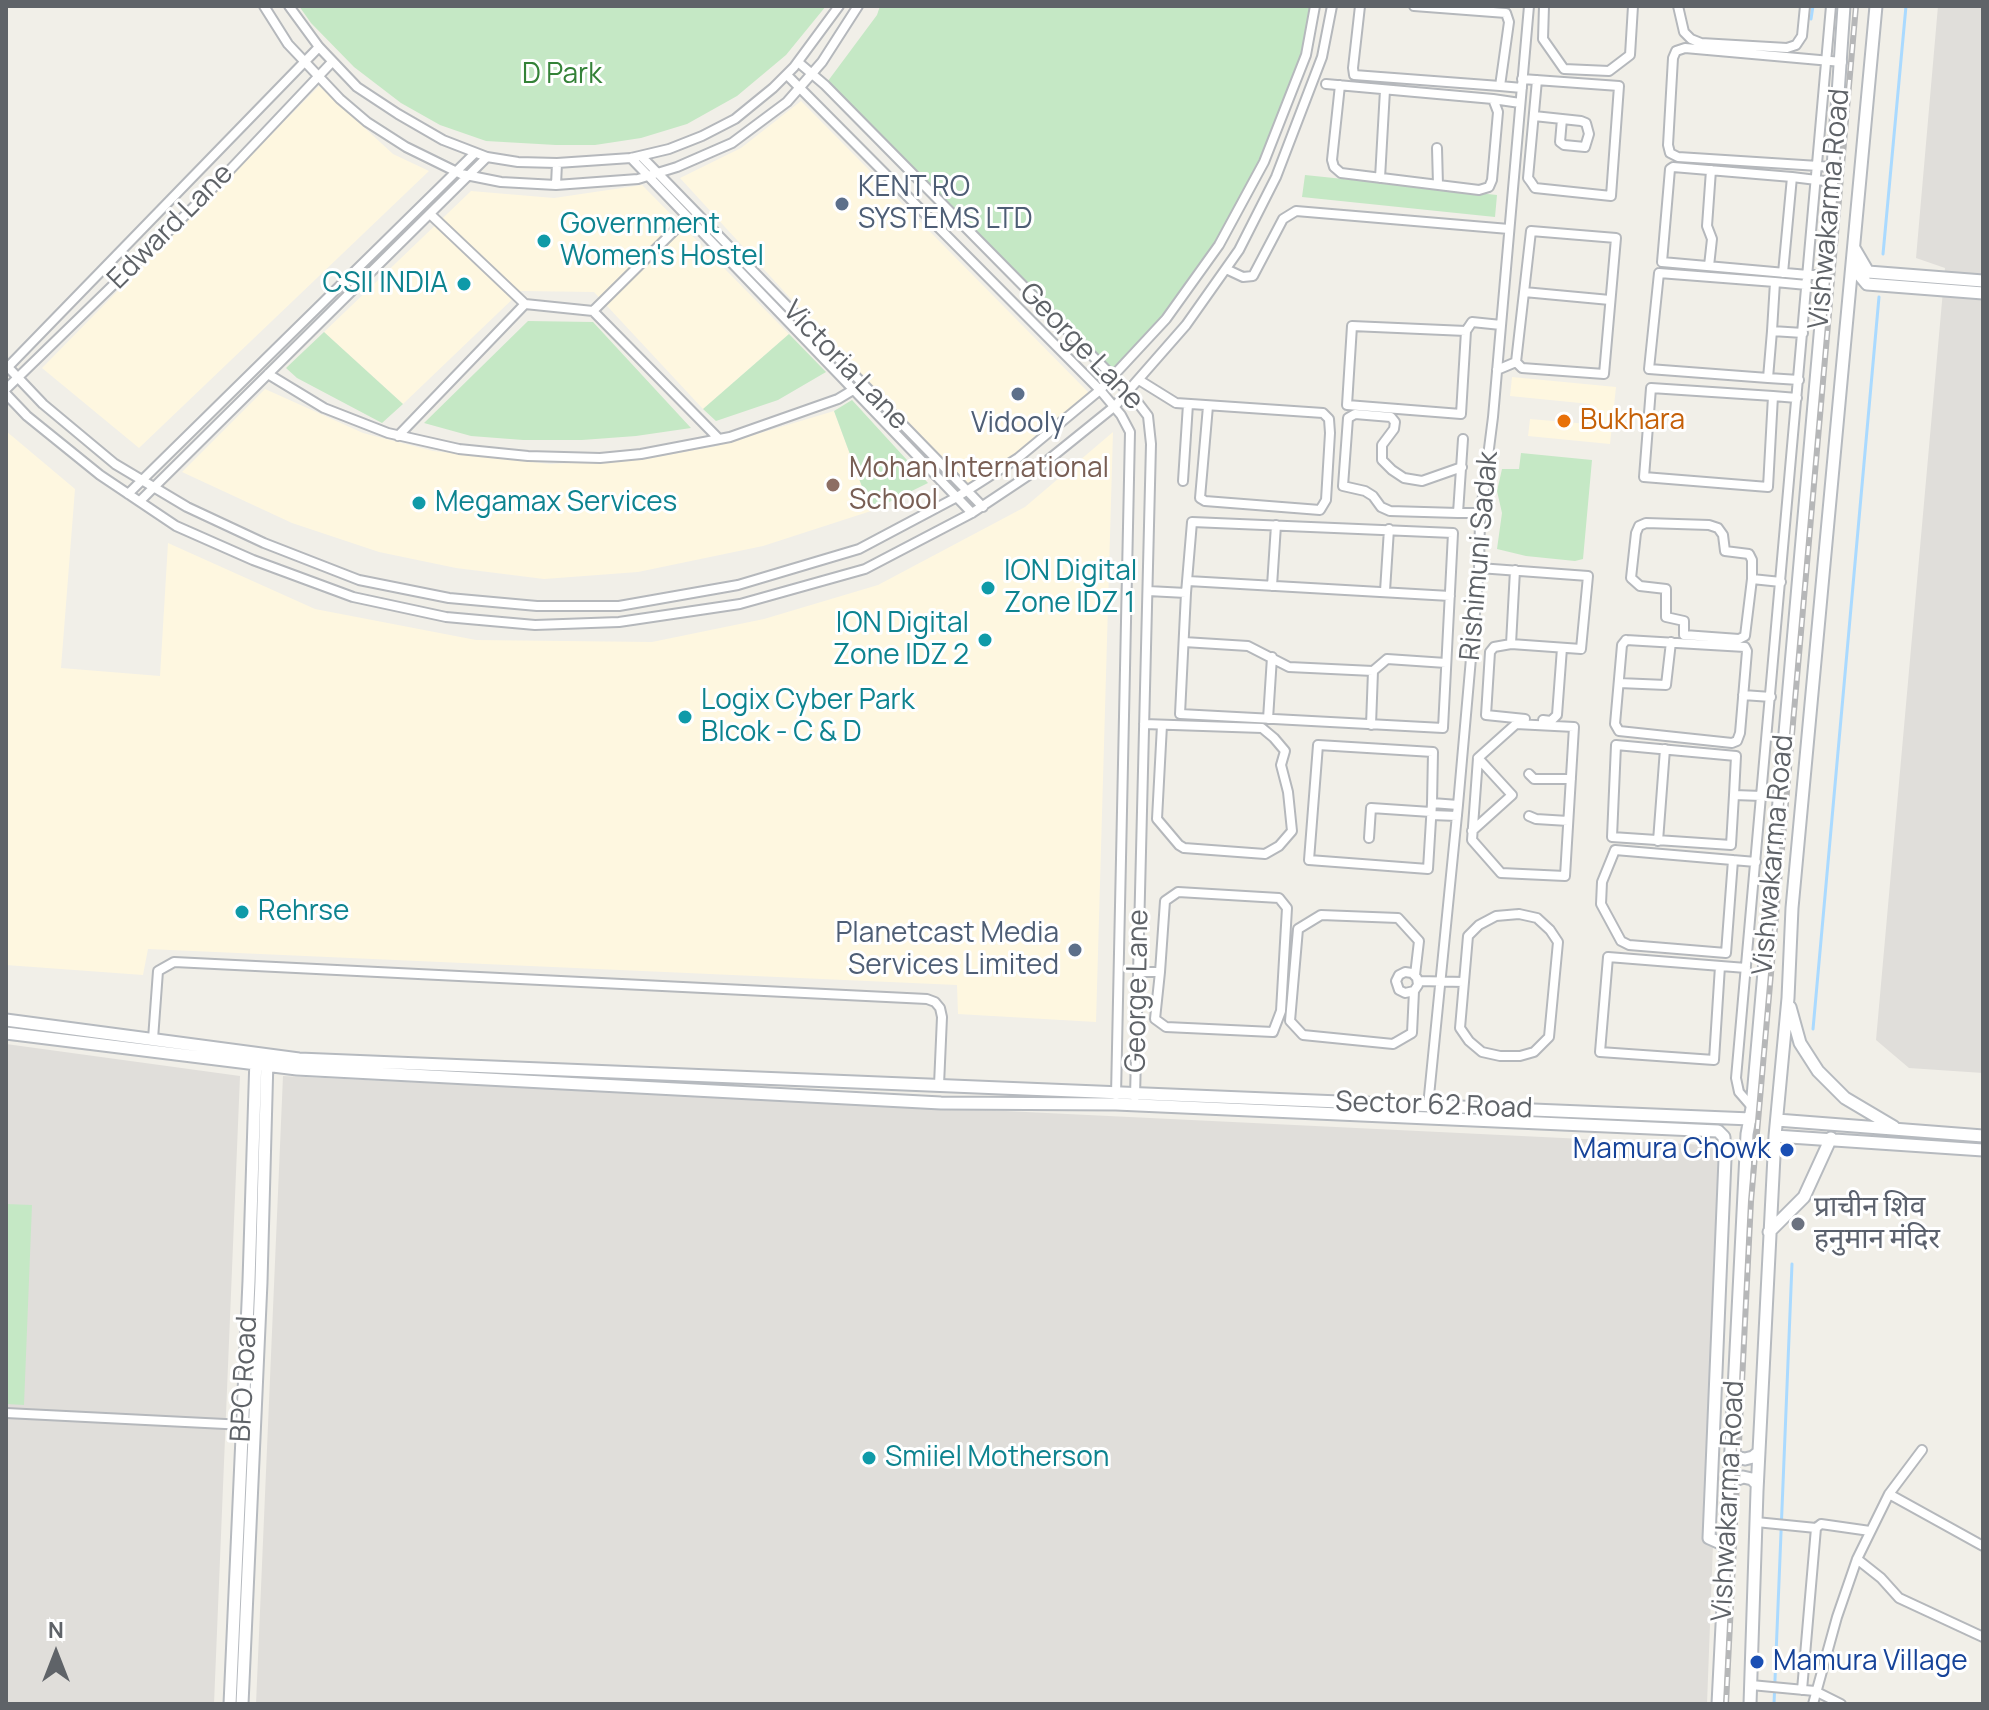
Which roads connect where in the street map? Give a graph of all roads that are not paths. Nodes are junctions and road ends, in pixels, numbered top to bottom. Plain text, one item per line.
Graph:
1 (264, 6) edge
2 (289, 6) edge
3 (839, 6) edge
4 (858, 6) edge
5 (1315, 6) edge
6 (1332, 6) edge
7 (1360, 6) edge
8 (1414, 6) edge
9 (1633, 6) edge
10 (1678, 6) edge
11 (1805, 6) edge
12 (1831, 6) edge
13 (1844, 6) edge
14 (1876, 6) edge
15 (1528, 9) edge
16 (1544, 10) edge
17 (319, 47) junction
18 (1826, 61) junction
19 (332, 62) junction
20 (798, 62) junction
21 (1842, 62) junction
22 (304, 63) junction
23 (812, 74) junction
24 (787, 75) junction
25 (317, 76) junction
26 (1537, 80) junction
27 (1326, 84) dead end
28 (1522, 84) junction
29 (1340, 85) junction
30 (801, 86) junction
31 (1500, 86) junction
32 (1385, 90) junction
33 (1493, 99) junction
34 (1520, 103) junction
35 (1534, 116) junction
36 (1562, 119) dead end
37 (1437, 148) dead end
38 (475, 153) junction
39 (641, 156) junction
40 (487, 157) junction
41 (631, 158) junction
42 (557, 163) junction
43 (1817, 166) junction
44 (1834, 167) junction
45 (1711, 170) junction
46 (455, 172) junction
47 (657, 173) junction
48 (469, 176) junction
49 (648, 176) junction
50 (1792, 177) junction
51 (1380, 178) junction
52 (1816, 180) junction
53 (1833, 182) junction
54 (556, 185) junction
55 (1438, 185) junction
56 (430, 214) junction
57 (687, 218) junction
58 (1509, 229) junction
59 (1854, 248) junction
60 (1709, 266) junction
61 (1852, 266) junction
62 (1226, 269) junction
63 (1783, 273) junction
64 (1808, 275) junction
65 (1825, 275) junction
66 (1983, 281) edge
67 (1775, 282) junction
68 (1807, 285) junction
69 (1524, 292) junction
70 (1983, 293) edge
71 (1610, 300) junction
72 (525, 304) junction
73 (593, 311) junction
74 (1501, 325) junction
75 (1466, 331) junction
76 (1772, 331) junction
77 (1803, 333) junction
78 (286, 338) junction
79 (296, 347) junction
80 (1516, 362) junction
81 (7, 367) edge
82 (1497, 370) junction
83 (268, 374) junction
84 (18, 378) junction
85 (1112, 378) junction
86 (1768, 378) junction
87 (1139, 380) junction
88 (1799, 380) junction
89 (863, 384) junction
90 (853, 390) junction
91 (1100, 390) junction
92 (6, 391) edge
93 (1128, 392) junction
94 (1773, 396) junction
95 (1797, 398) junction
96 (1188, 404) junction
97 (1115, 406) junction
98 (1208, 406) junction
99 (398, 436) junction
100 (719, 439) junction
101 (1463, 439) dead end
102 (1462, 467) junction
103 (142, 480) junction
104 (1183, 481) dead end
105 (154, 487) junction
106 (1768, 487) junction
107 (1789, 489) junction
108 (967, 491) junction
109 (128, 494) junction
110 (957, 497) junction
111 (140, 501) junction
112 (983, 507) junction
113 (972, 513) junction
114 (1458, 513) junction
115 (1481, 513) junction
116 (1276, 525) junction
117 (1389, 529) junction
118 (1479, 568) junction
119 (1515, 570) junction
120 (1752, 579) junction
121 (1188, 581) junction
122 (1781, 582) junction
123 (1272, 586) junction
124 (1148, 591) junction
125 (1385, 591) junction
126 (1186, 593) junction
127 (1450, 596) junction
128 (1184, 642) junction
129 (1671, 642) junction
130 (1511, 644) junction
131 (1562, 648) junction
132 (1272, 657) junction
133 (1446, 663) junction
134 (1373, 671) junction
135 (1789, 681) junction
136 (1814, 681) junction
137 (1619, 683) junction
138 (1743, 695) junction
139 (1771, 697) junction
140 (1787, 703) junction
141 (1811, 705) junction
142 (1268, 719) junction
143 (1144, 724) junction
144 (1162, 725) junction
145 (1371, 725) junction
146 (1665, 749) junction
147 (1478, 758) junction
148 (1529, 774) dead end
149 (1571, 779) junction
150 (1734, 795) junction
151 (1475, 796) junction
152 (1762, 796) junction
153 (1458, 800) junction
154 (1431, 810) junction
155 (1457, 816) junction
156 (1529, 816) dead end
157 (1568, 821) junction
158 (1472, 831) junction
159 (1369, 838) dead end
160 (1658, 841) junction
161 (1733, 860) junction
162 (1756, 862) junction
163 (1720, 966) junction
164 (1746, 968) junction
165 (1138, 972) junction
166 (1160, 972) junction
167 (1416, 978) junction
168 (1441, 982) junction
169 (1464, 982) junction
170 (1414, 991) junction
171 (1788, 998) junction
172 (6, 1020) edge
173 (6, 1033) edge
174 (153, 1039) junction
175 (261, 1060) junction
176 (939, 1085) junction
177 (1116, 1099) junction
178 (1135, 1100) junction
179 (1428, 1106) junction
180 (1554, 1111) junction
181 (1752, 1113) junction
182 (1777, 1120) junction
183 (1554, 1124) junction
184 (1898, 1130) junction
185 (1775, 1136) junction
186 (1983, 1136) edge
187 (1831, 1138) junction
188 (1983, 1150) edge
189 (1769, 1232) junction
190 (1723, 1251) junction
191 (1741, 1251) junction
192 (1715, 1409) junction
193 (6, 1413) edge
194 (1733, 1415) junction
195 (248, 1425) junction
196 (1922, 1450) dead end
197 (1732, 1451) junction
198 (1759, 1452) junction
199 (1730, 1482) junction
200 (1757, 1484) junction
201 (1889, 1494) junction
202 (1756, 1522) junction
203 (1816, 1528) junction
204 (1870, 1531) junction
205 (1727, 1546) junction
206 (1983, 1546) edge
207 (1857, 1559) junction
208 (1983, 1637) edge
209 (1751, 1685) junction
210 (1802, 1690) junction
211 (1815, 1691) junction
212 (230, 1704) edge
213 (242, 1704) edge
214 (1718, 1704) edge
215 (1750, 1704) edge
216 (1813, 1704) edge
217 (1841, 1704) edge

1 - 22 street
2 - 17 street
3 - 20 street
4 - 23 street
5 - 85 street
6 - 62 street
7 - 31 street
8 - 31 street
9 - 16 street
10 - 11 street
12 - 18 street
13 - 21 street, Vishwakarma Road
14 - 59 street, Vishwakarma Road
15 - 16 street
15 - 28 street, Rishimuni Sadak
17 - 19 street
17 - 22 street, Edward Lane
18 - 21 street
18 - 43 street
18 - 43 street
19 - 25 street, Edward Lane
19 - 38 street
20 - 23 street, George Lane
20 - 24 street
21 - 44 street, Vishwakarma Road
22 - 25 street
22 - 81 street, Edward Lane
23 - 30 street
23 - 85 street, George Lane
24 - 30 street, George Lane
24 - 39 street
25 - 46 street
25 - 84 street, Edward Lane
26 - 28 street
26 - 35 street
26 - 35 street
27 - 29 street
28 - 31 street
28 - 34 street, Rishimuni Sadak
29 - 32 street
29 - 51 street
30 - 47 street
30 - 91 street, George Lane
32 - 33 street
32 - 51 street
33 - 34 street
33 - 55 street
34 - 58 street, Rishimuni Sadak
35 - 36 street
37 - 55 street
38 - 40 street
38 - 46 street
39 - 41 street
39 - 47 street, Victoria Lane
40 - 42 street
40 - 48 street
41 - 42 street
41 - 49 street, Victoria Lane
42 - 54 street
43 - 44 street
43 - 52 street
44 - 53 street, Vishwakarma Road
45 - 50 street
45 - 60 street
45 - 60 street
46 - 48 street
46 - 78 street
47 - 49 street
47 - 89 street, Victoria Lane
48 - 54 street
48 - 56 street
49 - 54 street
49 - 57 street, Victoria Lane
50 - 52 street
50 - 63 street
51 - 55 street
52 - 53 street
52 - 64 street
53 - 65 street, Vishwakarma Road
56 - 72 street
56 - 79 street
57 - 73 street
57 - 90 street, Victoria Lane
58 - 62 street
58 - 74 street, Rishimuni Sadak
59 - 61 street, Vishwakarma Road
59 - 66 street
60 - 63 street
61 - 70 street
61 - 136 street, Vishwakarma Road
62 - 87 street
63 - 64 street
64 - 65 street
64 - 68 street
65 - 135 street, Vishwakarma Road
67 - 68 street
67 - 76 street
67 - 86 street
68 - 77 street
69 - 71 street
69 - 71 street
69 - 80 street
71 - 80 street
72 - 73 street
72 - 99 street
73 - 100 street
74 - 75 street
74 - 82 street, Rishimuni Sadak
75 - 75 street
76 - 77 street
76 - 86 street
77 - 88 street
78 - 79 street
78 - 103 street
79 - 83 street
80 - 82 street
81 - 84 street
82 - 115 street, Rishimuni Sadak
83 - 99 street
83 - 105 street
84 - 92 street, Edward Lane
84 - 103 street
85 - 91 street
85 - 93 street, George Lane
86 - 88 street
87 - 93 street
87 - 96 street
88 - 95 street
89 - 90 street
89 - 108 street, Victoria Lane
90 - 100 street
90 - 110 street, Victoria Lane
91 - 97 street, George Lane
91 - 108 street
92 - 109 street
93 - 97 street
93 - 124 street, George Lane
94 - 95 street
94 - 106 street
94 - 106 street
95 - 107 street
96 - 98 street
96 - 104 street
97 - 112 street
97 - 177 street, George Lane
98 - 98 street
99 - 100 street
101 - 102 street
102 - 114 street
102 - 114 street
103 - 105 street
103 - 109 street
105 - 110 street
105 - 111 street
106 - 107 street
107 - 122 street
108 - 110 street
108 - 112 street, Victoria Lane
109 - 111 street
110 - 113 street, Victoria Lane
111 - 113 street
112 - 113 street
114 - 115 street
115 - 118 street, Rishimuni Sadak
116 - 117 street
116 - 121 street
116 - 123 street
117 - 125 street
117 - 127 street
118 - 119 street
118 - 153 street, Rishimuni Sadak
119 - 130 street
119 - 131 street
120 - 120 street
120 - 122 street
121 - 123 street
121 - 126 street
122 - 139 street
123 - 125 street
124 - 126 street
124 - 143 street, George Lane
125 - 127 street
126 - 128 street
127 - 133 street
128 - 132 street
128 - 142 street
129 - 137 street
129 - 137 street
129 - 138 street
130 - 131 street
130 - 131 street
132 - 134 street
132 - 142 street
133 - 134 street
133 - 145 street
134 - 145 street
135 - 136 street
135 - 140 street, Vishwakarma Road
136 - 141 street, Vishwakarma Road
137 - 138 street
138 - 139 street
139 - 152 street
140 - 141 street
140 - 181 street, Vishwakarma Road
141 - 171 street, Vishwakarma Road
142 - 145 street
143 - 144 street
143 - 165 street, George Lane
144 - 144 street
146 - 150 street
146 - 160 street
146 - 160 street
147 - 149 street
147 - 151 street
147 - 158 street
148 - 149 street
149 - 157 street
150 - 152 street
150 - 160 street
151 - 153 street
151 - 158 street
152 - 162 street
153 - 154 street
153 - 155 street, Rishimuni Sadak
154 - 154 street
154 - 155 street
154 - 159 street
155 - 168 street, Rishimuni Sadak
156 - 157 street
157 - 158 street
161 - 161 street
161 - 162 street
162 - 164 street
163 - 163 street
163 - 164 street
164 - 181 street
165 - 166 street
165 - 178 street, George Lane
166 - 166 street
167 - 168 street
167 - 170 street
167 - 170 street
167 - 170 street
168 - 169 street
168 - 179 street, Rishimuni Sadak
169 - 169 street
171 - 182 street, Vishwakarma Road
171 - 184 street
172 - 174 street
173 - 175 street
174 - 175 street
174 - 176 street
175 - 176 street
175 - 177 street
175 - 195 street, BPO Road
176 - 177 street
177 - 178 street, Sector 62 Road
178 - 179 street, Sector 62 Road
178 - 183 street, Sector 62 Road
179 - 180 street, Sector 62 Road
180 - 181 street, Sector 62 Road
180 - 183 street
181 - 191 street, Vishwakarma Road
182 - 184 street
182 - 185 street, Vishwakarma Road
183 - 190 street, Sector 62 Road
184 - 186 street
185 - 187 street
185 - 189 street, Vishwakarma Road
187 - 188 street
187 - 189 street
189 - 198 street, Vishwakarma Road
190 - 191 street
190 - 192 street
191 - 194 street, Vishwakarma Road
192 - 194 street
192 - 205 street
193 - 195 street
194 - 197 street, Vishwakarma Road
195 - 212 street, BPO Road
195 - 213 street, BPO Road
196 - 201 street
197 - 198 street
197 - 199 street, Vishwakarma Road
198 - 200 street, Vishwakarma Road
199 - 200 street
199 - 205 street, Vishwakarma Road
200 - 202 street, Vishwakarma Road
201 - 204 street
201 - 206 street
202 - 203 street
202 - 209 street, Vishwakarma Road
203 - 204 street
203 - 210 street
204 - 207 street
205 - 214 street, Vishwakarma Road
207 - 208 street
207 - 211 street
209 - 210 street
209 - 215 street, Vishwakarma Road
210 - 211 street
211 - 216 street
211 - 217 street

